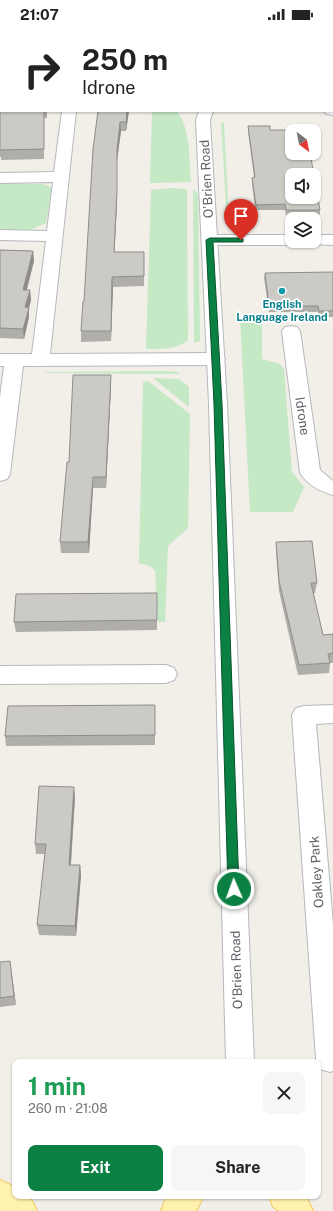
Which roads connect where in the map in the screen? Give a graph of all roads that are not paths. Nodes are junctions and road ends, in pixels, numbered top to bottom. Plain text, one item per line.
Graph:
1 (69, 112) edge
2 (206, 112) edge
3 (62, 177) junction
4 (0, 178) edge
5 (0, 235) edge
6 (55, 236) junction
7 (210, 240) junction
8 (285, 240) edge
9 (321, 240) edge
10 (333, 240) edge
11 (291, 331) dead end
12 (216, 359) junction
13 (7, 360) edge
14 (40, 360) junction
15 (0, 474) edge
16 (333, 488) edge
17 (166, 674) dead end
18 (0, 675) edge
19 (333, 714) edge
20 (240, 1059) edge
21 (330, 1059) dead end
22 (0, 1191) edge
23 (12, 1192) edge
24 (0, 1195) edge
25 (186, 1199) edge
26 (22, 1211) edge
27 (176, 1211) edge

1 - 3 street
2 - 7 street, O'Brien Road
3 - 4 street
3 - 6 street
5 - 6 street
6 - 14 street
7 - 8 street
7 - 12 street, O'Brien Road
9 - 10 street
11 - 16 street, Idrone
12 - 14 street
12 - 20 street, O'Brien Road
13 - 14 street
13 - 15 street
17 - 18 street
19 - 21 street, Oakley Park
22 - 23 main road
24 - 26 main road
25 - 27 main road

